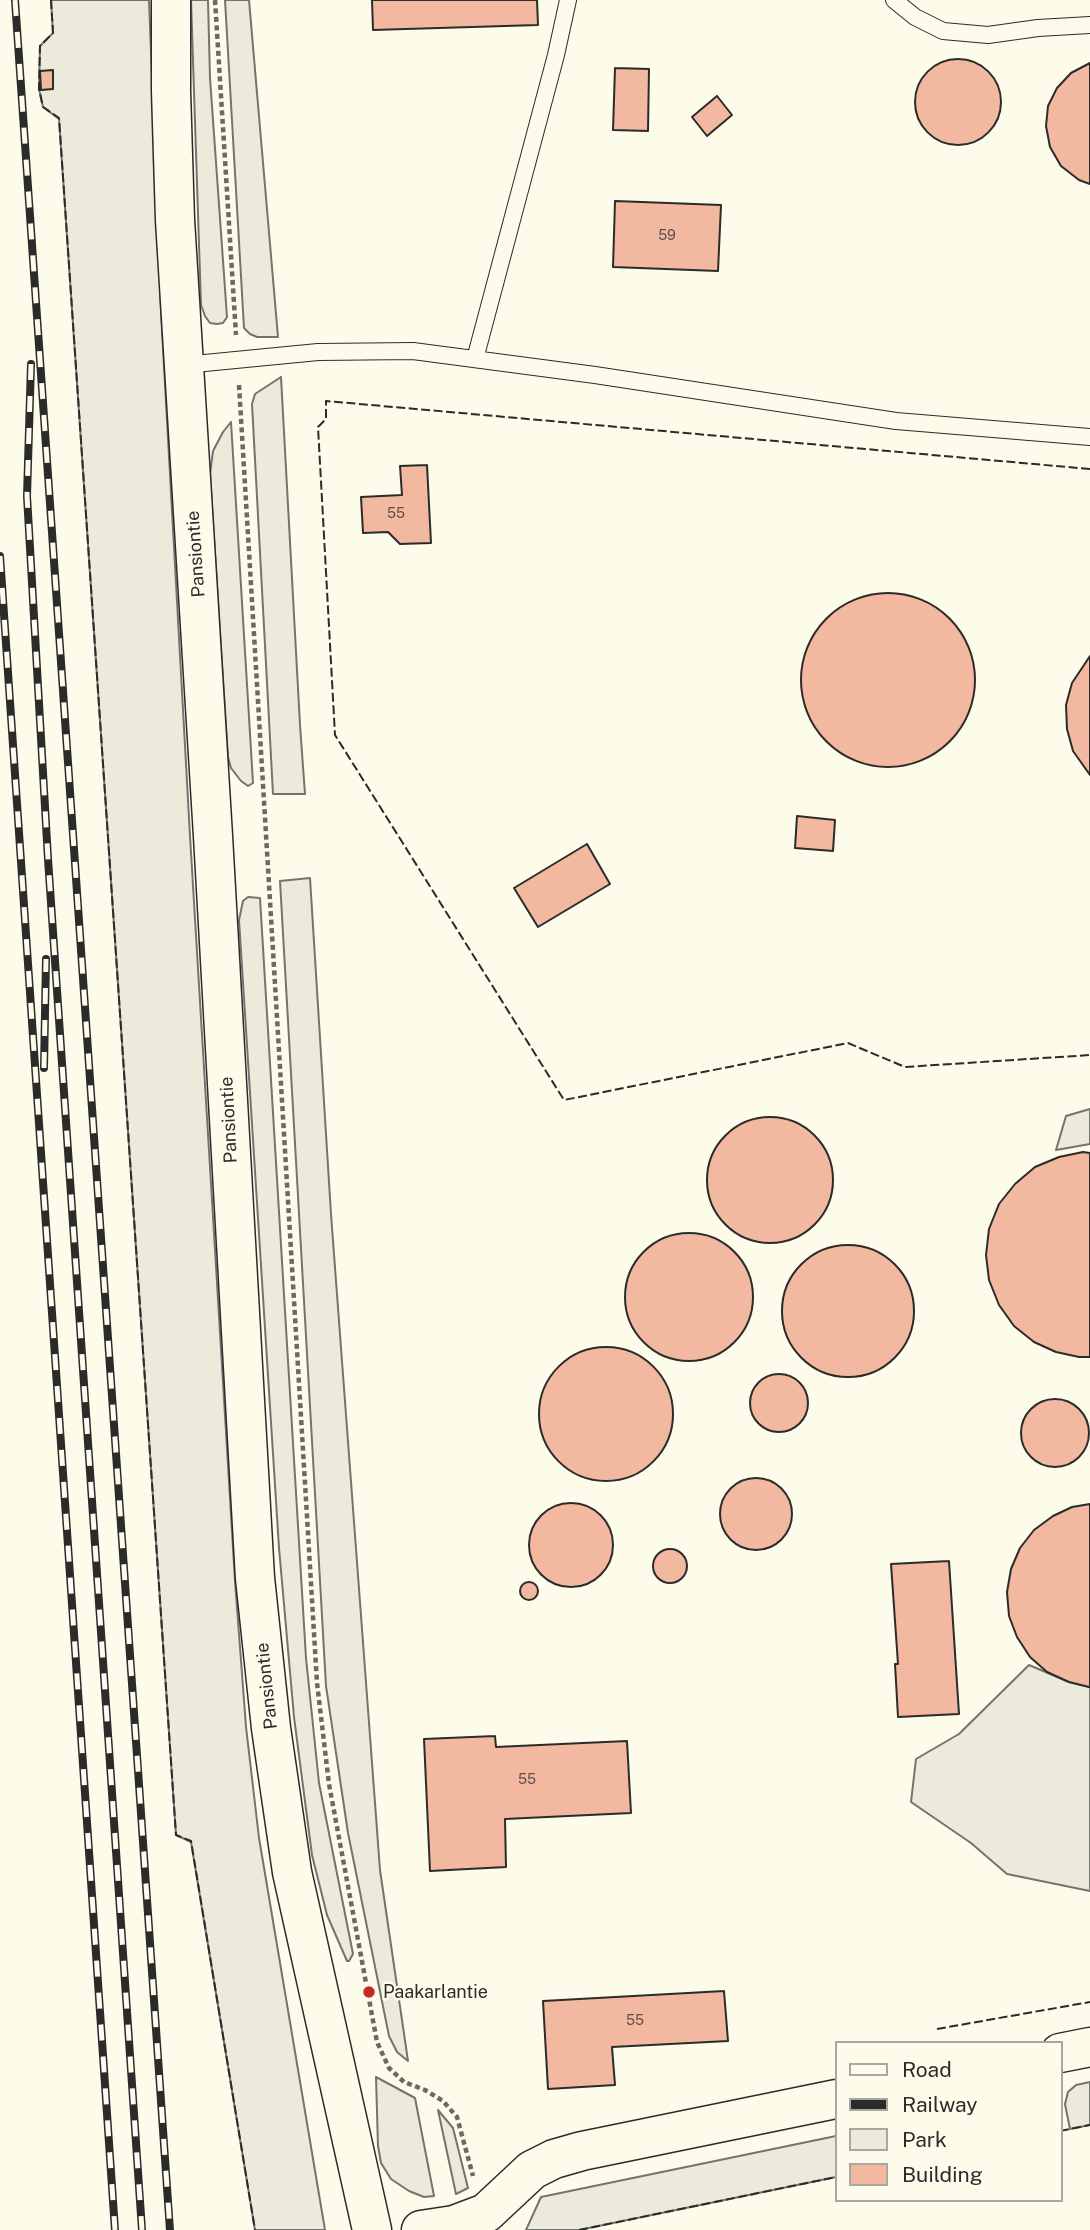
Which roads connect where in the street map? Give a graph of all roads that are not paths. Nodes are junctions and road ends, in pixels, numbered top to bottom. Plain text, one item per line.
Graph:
1 (172, 0) edge
2 (568, 0) edge
3 (894, 0) edge
4 (1090, 25) edge
5 (475, 359) junction
6 (184, 365) junction
7 (1090, 437) edge
8 (1090, 2047) edge
9 (1062, 2053) edge
10 (834, 2099) edge
11 (372, 2230) edge
12 (421, 2230) edge

1 - 6 street, Pansiontie
2 - 5 lane
3 - 4 lane
5 - 6 lane
5 - 7 lane
6 - 11 street, Pansiontie
8 - 9 street
10 - 12 street

